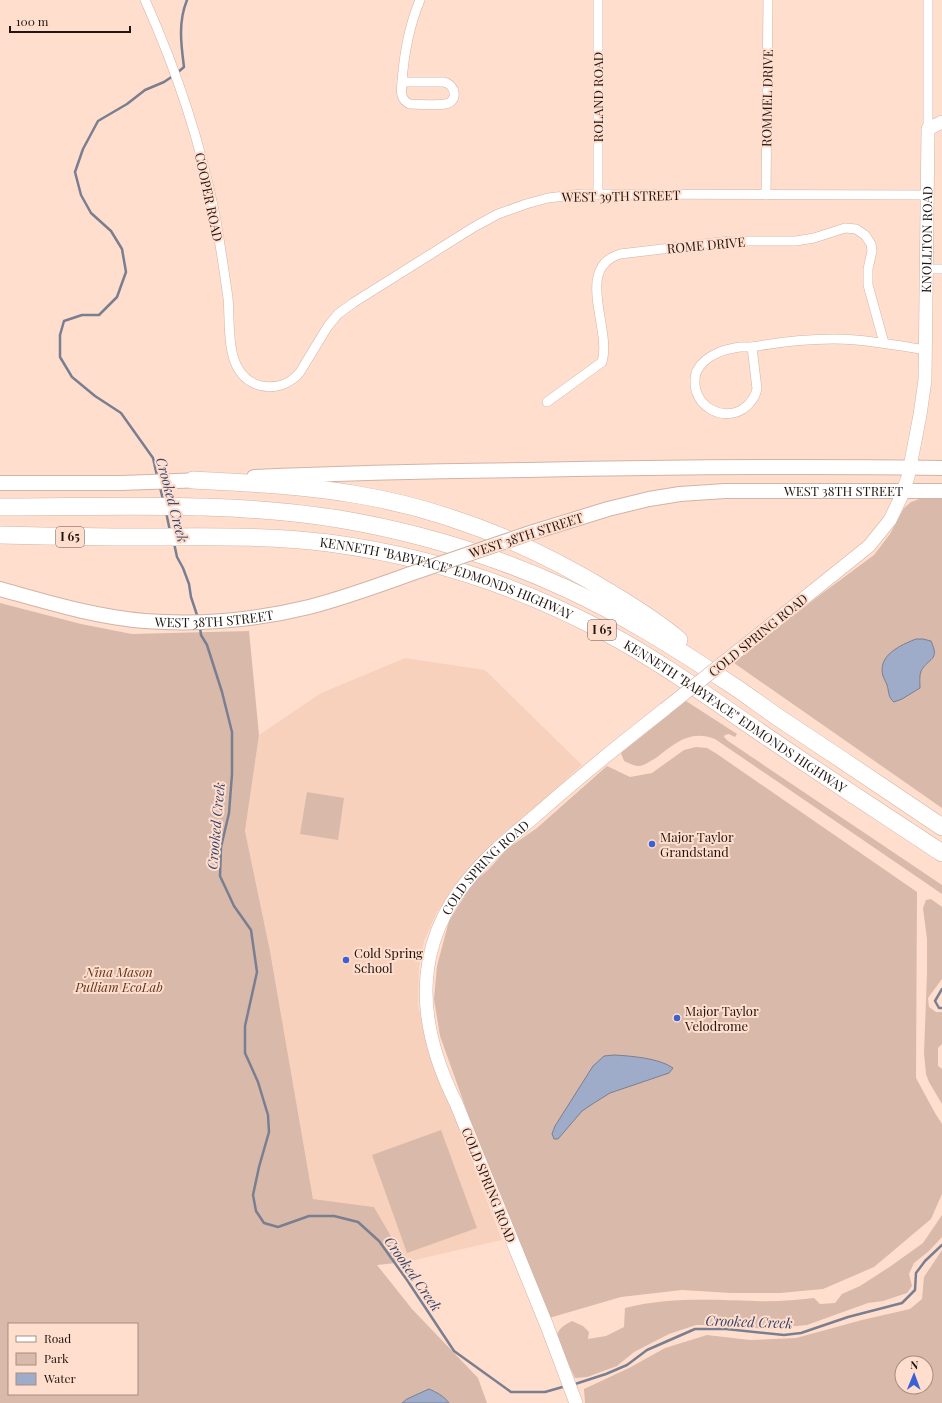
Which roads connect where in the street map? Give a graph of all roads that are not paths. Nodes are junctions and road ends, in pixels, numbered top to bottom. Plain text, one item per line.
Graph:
1 (145, 0) edge
2 (420, 0) edge
3 (598, 0) edge
4 (768, 0) edge
5 (928, 0) edge
6 (402, 82) junction
7 (942, 122) edge
8 (928, 129) junction
9 (598, 194) junction
10 (766, 195) junction
11 (927, 195) junction
12 (926, 269) junction
13 (942, 270) edge
14 (884, 343) junction
15 (752, 347) junction
16 (926, 350) junction
17 (264, 387) joint
18 (547, 402) dead end
19 (942, 468) edge
20 (909, 472) junction
21 (193, 480) junction
22 (0, 483) edge
23 (903, 491) junction
24 (942, 491) edge
25 (0, 506) edge
26 (0, 535) edge
27 (72, 537) junction
28 (0, 544) edge
29 (0, 589) edge
30 (730, 683) junction
31 (942, 827) edge
32 (942, 853) edge
33 (576, 1403) edge

1 - 17 street, COOPER ROAD
2 - 6 street
3 - 9 street, ROLAND ROAD
4 - 10 street, ROMMEL DRIVE
5 - 8 street, KNOLLTON ROAD
6 - 6 street
7 - 8 street
8 - 11 street, KNOLLTON ROAD
9 - 10 street, WEST 39TH STREET
9 - 17 street, WEST 39TH STREET
10 - 11 street, WEST 39TH STREET
11 - 12 street, KNOLLTON ROAD
12 - 13 street
12 - 16 street, KNOLLTON ROAD
14 - 15 street
14 - 16 street
14 - 18 street, ROME DRIVE
15 - 15 street
16 - 20 street, KNOLLTON ROAD
19 - 20 main road, WEST 38TH STREET
20 - 21 main road, WEST 38TH STREET
20 - 23 street, COLD SPRING ROAD
21 - 22 main road, WEST 38TH STREET
21 - 30 highway
23 - 24 main road, WEST 38TH STREET
23 - 29 main road, WEST 38TH STREET, bridge
23 - 33 street, COLD SPRING ROAD, bridge
25 - 30 highway, KENNETH "BABYFACE" EDMONDS HIGHWAY / I 65
26 - 27 highway, KENNETH "BABYFACE" EDMONDS HIGHWAY / I 65
27 - 28 highway
27 - 32 highway, KENNETH "BABYFACE" EDMONDS HIGHWAY / I 65
30 - 31 highway, KENNETH "BABYFACE" EDMONDS HIGHWAY / I 65

